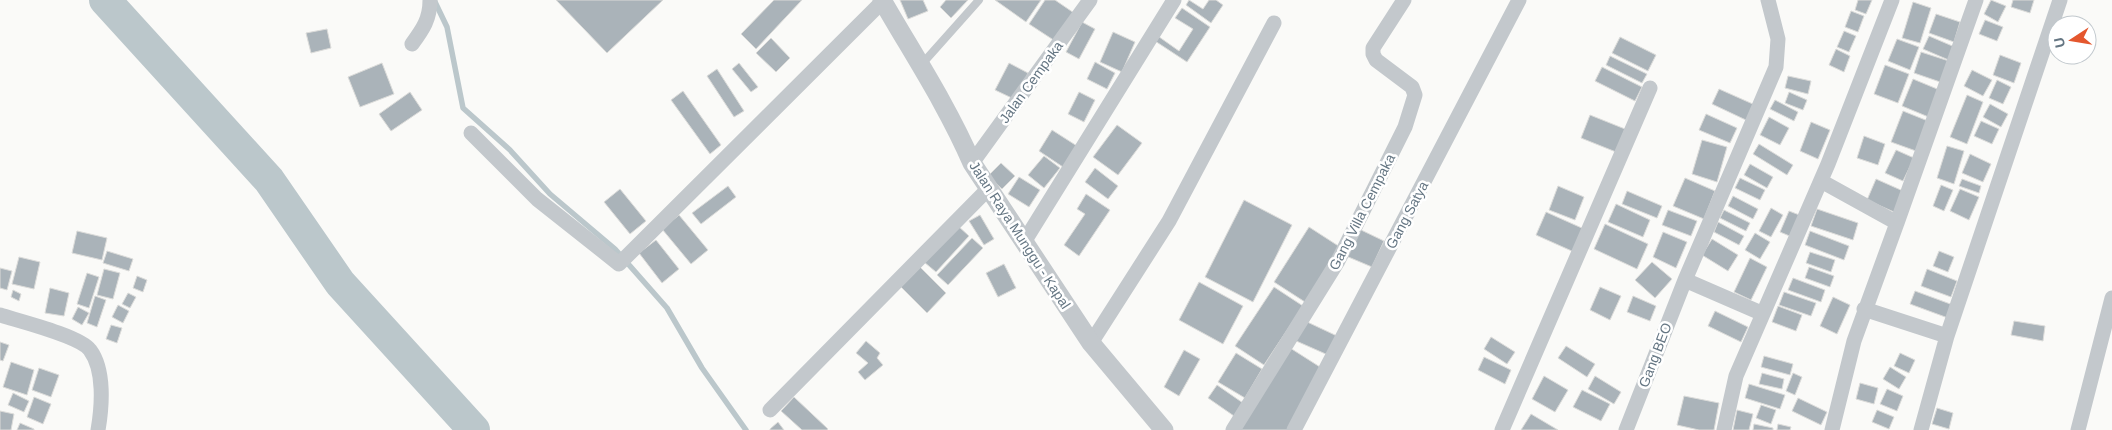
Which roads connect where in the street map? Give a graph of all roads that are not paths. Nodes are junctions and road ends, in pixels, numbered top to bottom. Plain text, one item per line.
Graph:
1 (430, 0) edge
2 (979, 0) edge
3 (1090, 0) edge
4 (1174, 0) edge
5 (1404, 0) edge
6 (1519, 0) edge
7 (1768, 0) edge
8 (1892, 0) edge
9 (1976, 0) edge
10 (2060, 0) edge
11 (882, 1) edge
12 (1274, 23) dead end
13 (412, 44) dead end
14 (922, 64) junction
15 (1650, 88) dead end
16 (471, 133) dead end
17 (972, 163) junction
18 (1820, 181) junction
19 (989, 188) junction
20 (1897, 223) junction
21 (1024, 242) junction
22 (1685, 280) junction
23 (2112, 298) edge
24 (1864, 309) junction
25 (1761, 313) junction
26 (0, 315) edge
27 (1947, 336) junction
28 (1091, 342) junction
29 (770, 410) dead end
30 (98, 430) edge
31 (1164, 430) edge
32 (1233, 430) edge
33 (1294, 430) edge
34 (1502, 430) edge
35 (1626, 430) edge
36 (1724, 430) edge
37 (1832, 430) edge
38 (1921, 430) edge
39 (2078, 430) edge

1 - 13 street
2 - 14 lane
3 - 17 street, Jalan Cempaka
4 - 21 street
5 - 32 street, Gang Villa Cempaka
6 - 33 street, Gang Satya
7 - 22 street, Gang BEO
8 - 18 street
9 - 20 street
10 - 27 street
11 - 14 street, Jalan Raya Munggu - Kapal
11 - 16 street
12 - 28 street
14 - 17 street, Jalan Raya Munggu - Kapal
15 - 34 street
17 - 19 street, Jalan Raya Munggu - Kapal
18 - 20 street
18 - 25 street
19 - 21 street, Jalan Raya Munggu - Kapal
19 - 29 street
20 - 24 street
21 - 28 street, Jalan Raya Munggu - Kapal
22 - 25 street
22 - 35 street, Gang BEO
23 - 39 street
24 - 27 street
24 - 37 street
25 - 36 street
26 - 30 street
27 - 38 street
28 - 31 street, Jalan Raya Munggu - Kapal

